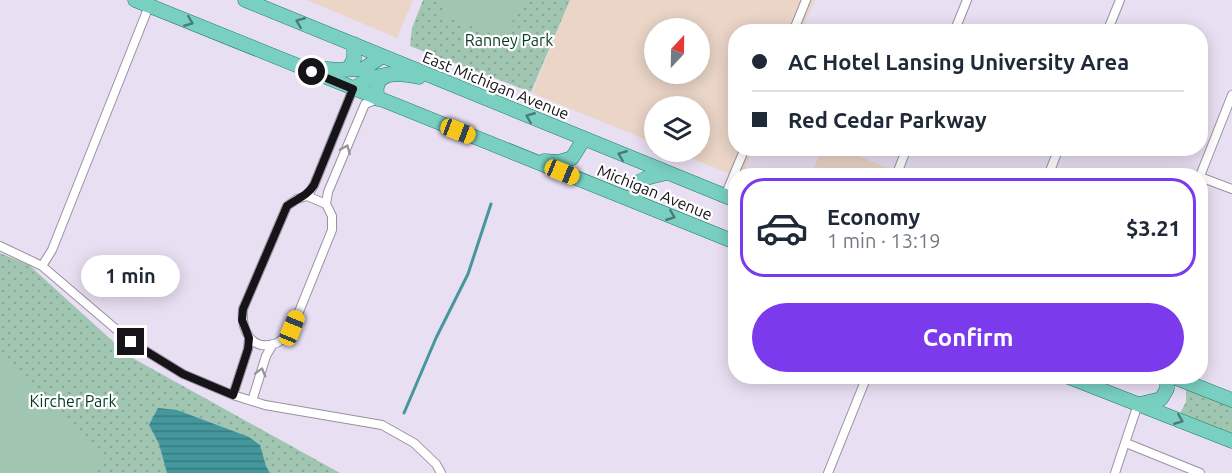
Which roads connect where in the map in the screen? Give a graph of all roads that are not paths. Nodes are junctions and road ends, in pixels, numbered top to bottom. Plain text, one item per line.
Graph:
1 (135, 0) edge
2 (245, 0) edge
3 (806, 0) edge
4 (967, 0) edge
5 (1120, 0) edge
6 (149, 6) junction
7 (796, 24) edge
8 (957, 24) edge
9 (1110, 24) edge
10 (354, 44) junction
11 (383, 56) junction
12 (296, 66) junction
13 (341, 70) junction
14 (394, 74) junction
15 (444, 81) junction
16 (353, 89) junction
17 (1232, 95) edge
18 (378, 99) junction
19 (584, 139) junction
20 (1208, 156) edge
21 (530, 159) junction
22 (667, 173) junction
23 (1208, 179) edge
24 (1232, 189) edge
25 (307, 196) junction
26 (728, 197) edge
27 (638, 203) junction
28 (326, 204) junction
29 (728, 239) edge
30 (0, 246) edge
31 (42, 266) junction
32 (249, 338) junction
33 (273, 344) junction
34 (864, 384) edge
35 (1087, 384) edge
36 (1168, 384) edge
37 (1190, 384) edge
38 (233, 395) junction
39 (1232, 400) edge
40 (252, 401) junction
41 (1138, 404) junction
42 (1232, 441) edge
43 (1126, 443) junction
44 (441, 473) edge
45 (828, 473) edge
46 (1115, 473) edge
47 (1200, 473) edge

1 - 6 main road
10 -> 2 main road, East Michigan Avenue
3 - 7 street
4 - 8 street
5 - 9 street
6 -> 12 main road
6 - 31 street
10 - 11 main road, East Michigan Avenue
10 - 13 main road
11 - 13 main road
11 - 15 main road, East Michigan Avenue
12 - 13 main road
12 - 16 main road
14 - 15 main road
14 - 16 main road
14 - 18 main road
19 -> 15 main road, East Michigan Avenue
16 - 18 main road
16 - 25 street
17 - 20 street
18 - 21 main road, Michigan Avenue
28 -> 18 street
19 - 21 main road
22 -> 19 main road, East Michigan Avenue
21 - 27 main road, Michigan Avenue
22 - 26 main road, East Michigan Avenue
22 - 27 main road
23 - 24 street
25 - 28 street
25 - 32 street
27 -> 29 main road, Michigan Avenue
28 - 33 street
30 - 31 street
31 - 38 street
32 - 33 street
32 - 38 street
40 -> 33 street
34 - 45 street
35 - 41 main road
36 - 41 main road
37 - 39 main road
38 - 40 street
40 - 44 street
41 -> 42 main road
41 - 43 street
43 - 46 street
43 - 47 street

